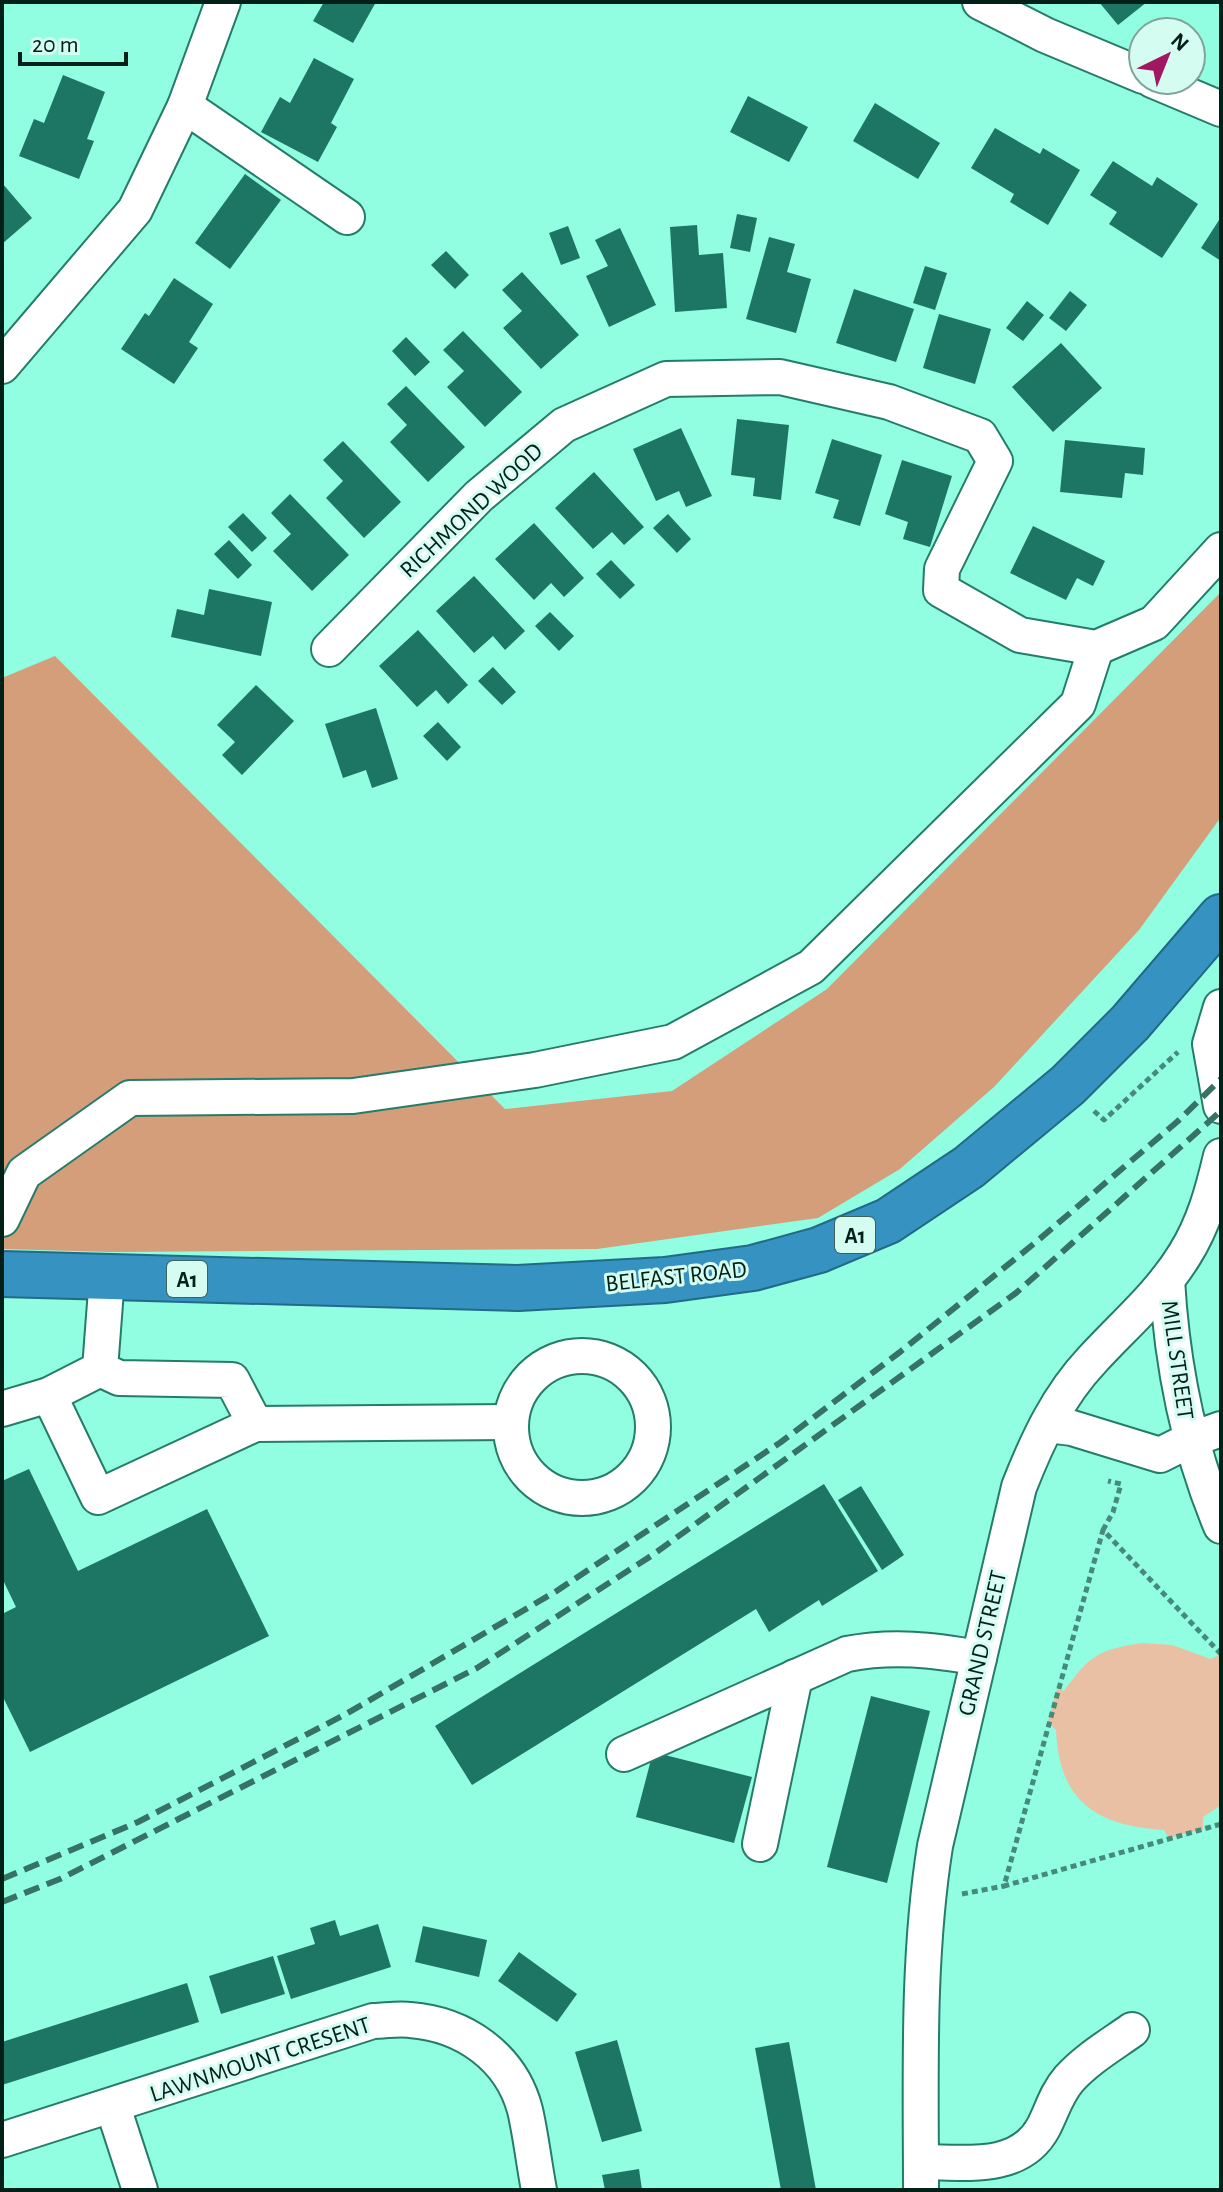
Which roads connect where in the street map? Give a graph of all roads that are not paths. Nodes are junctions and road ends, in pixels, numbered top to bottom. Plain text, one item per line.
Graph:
1 (223, 2) edge
2 (980, 2) edge
3 (1127, 69) edge
4 (1190, 96) edge
5 (185, 106) junction
6 (1221, 109) edge
7 (347, 217) dead end
8 (2, 366) edge
9 (1221, 550) edge
10 (1096, 648) junction
11 (329, 649) dead end
12 (1221, 917) edge
13 (1219, 1012) edge
14 (1221, 1106) edge
15 (1221, 1156) edge
16 (2, 1219) edge
17 (2, 1274) edge
18 (107, 1277) junction
19 (1167, 1280) junction
20 (100, 1369) junction
21 (49, 1395) junction
22 (2, 1409) edge
23 (511, 1422) junction
24 (255, 1424) junction
25 (1047, 1425) junction
26 (1206, 1434) edge
27 (1221, 1526) edge
28 (979, 1658) junction
29 (795, 1677) junction
30 (624, 1754) dead end
31 (760, 1844) dead end
32 (1132, 2030) dead end
33 (113, 2107) junction
34 (2, 2140) edge
35 (921, 2176) edge
36 (140, 2190) edge
37 (539, 2190) edge

1 - 5 street
2 - 3 street
4 - 6 street
5 - 7 street
5 - 8 street
9 - 10 street
10 - 11 street, RICHMOND WOOD
10 - 16 street
12 - 18 highway, BELFAST ROAD / A1
13 - 14 street
15 - 19 street, GRAND STREET
17 - 18 highway, BELFAST ROAD / A1
18 - 20 street
19 - 25 street, GRAND STREET
19 - 26 street, MILL STREET
20 - 21 street
20 - 24 street
21 - 22 street
21 - 24 street
23 - 23 street
23 - 24 street
25 - 26 street, MILL STREET
25 - 28 street, GRAND STREET
26 - 27 street, MILL STREET
28 - 29 street
28 - 35 street, GRAND STREET
29 - 30 street
29 - 31 street
32 - 35 street
33 - 34 street, LAWNMOUNT CRESENT
33 - 36 street
33 - 37 street, LAWNMOUNT CRESENT

